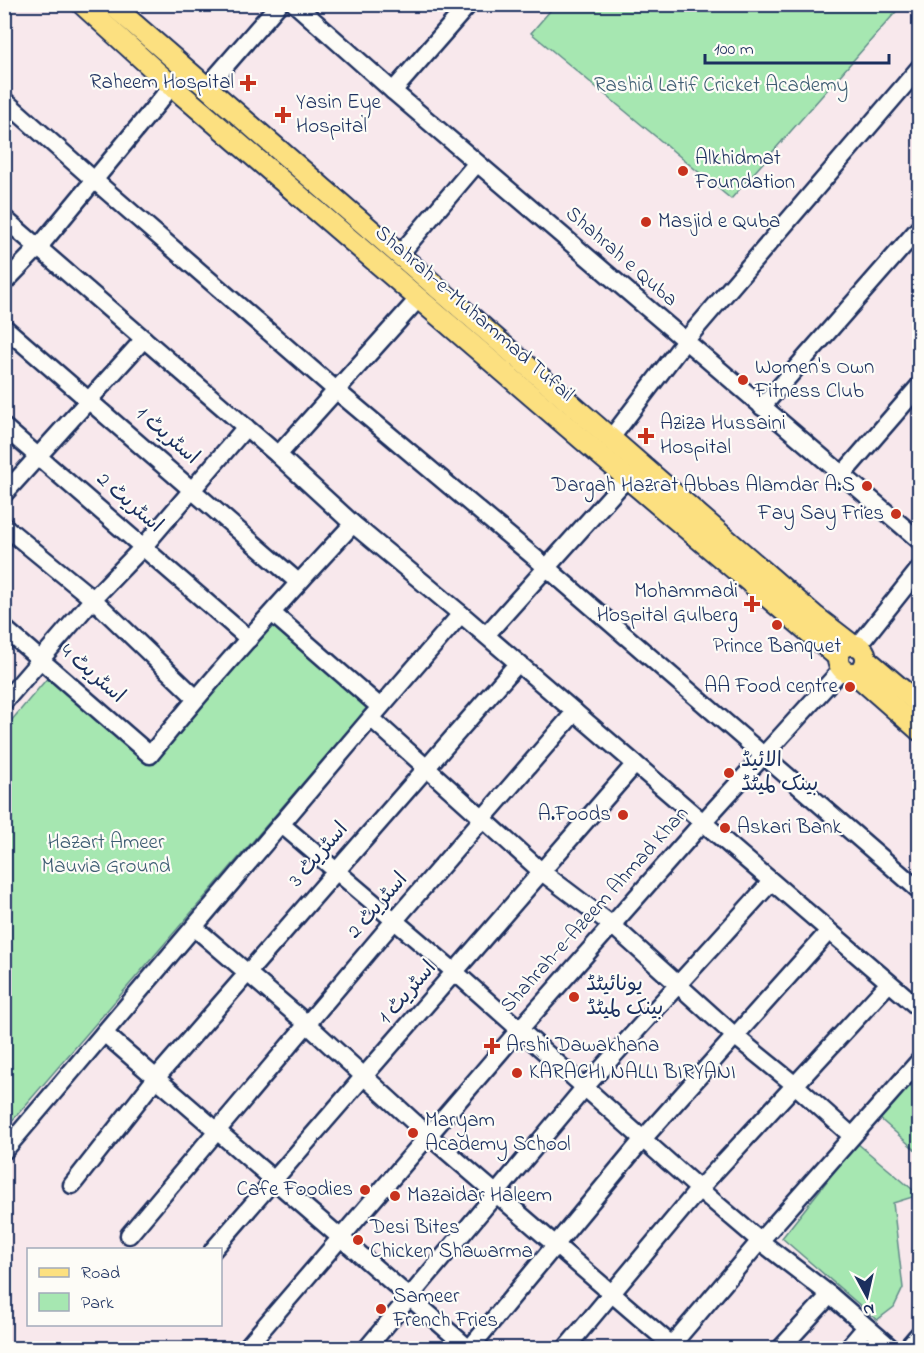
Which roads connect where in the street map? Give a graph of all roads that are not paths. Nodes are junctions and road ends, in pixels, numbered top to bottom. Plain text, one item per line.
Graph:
1 (82, 4) edge
2 (111, 4) edge
3 (279, 4) edge
4 (295, 4) edge
5 (466, 5) edge
6 (920, 67) edge
7 (172, 86) junction
8 (206, 88) junction
9 (393, 92) junction
10 (4, 100) edge
11 (477, 164) junction
12 (94, 180) junction
13 (4, 218) edge
14 (920, 226) edge
15 (38, 248) junction
16 (400, 254) junction
17 (4, 284) edge
18 (419, 298) junction
19 (4, 327) edge
20 (144, 339) junction
21 (685, 341) junction
22 (920, 385) edge
23 (337, 391) junction
24 (88, 398) junction
25 (762, 407) junction
26 (4, 427) edge
27 (246, 427) junction
28 (611, 438) junction
29 (38, 455) junction
30 (278, 455) junction
31 (842, 475) junction
32 (627, 478) junction
33 (193, 488) junction
34 (4, 494) edge
35 (353, 524) junction
36 (4, 526) edge
37 (920, 542) edge
38 (144, 546) junction
39 (546, 567) junction
40 (920, 568) edge
41 (298, 582) junction
42 (93, 599) junction
43 (272, 613) junction
44 (461, 614) junction
45 (4, 628) edge
46 (486, 635) junction
47 (249, 639) junction
48 (852, 658) junction
49 (41, 659) junction
50 (518, 663) junction
51 (196, 698) junction
52 (4, 702) edge
53 (920, 705) edge
54 (575, 712) junction
55 (375, 713) junction
56 (920, 731) edge
57 (764, 756) junction
58 (635, 764) junction
59 (427, 766) junction
60 (483, 818) junction
61 (702, 822) junction
62 (281, 824) junction
63 (335, 871) junction
64 (542, 872) junction
65 (771, 882) junction
66 (920, 891) edge
67 (394, 921) junction
68 (612, 925) junction
69 (194, 927) junction
70 (829, 931) junction
71 (456, 972) junction
72 (247, 973) junction
73 (889, 983) junction
74 (677, 984) junction
75 (919, 1007) edge
76 (307, 1024) junction
77 (519, 1030) junction
78 (104, 1033) junction
79 (736, 1037) junction
80 (920, 1060) edge
81 (364, 1076) junction
82 (156, 1078) junction
83 (795, 1085) junction
84 (585, 1088) junction
85 (216, 1131) junction
86 (428, 1135) junction
87 (852, 1136) junction
88 (644, 1139) junction
89 (4, 1151) edge
90 (272, 1181) junction
91 (72, 1185) dead end
92 (699, 1189) junction
93 (496, 1193) junction
94 (129, 1235) dead end
95 (341, 1239) junction
96 (760, 1241) junction
97 (555, 1244) junction
98 (215, 1248) edge
99 (612, 1293) junction
100 (830, 1295) junction
101 (410, 1298) junction
102 (866, 1327) junction
103 (920, 1333) edge
104 (251, 1347) edge
105 (672, 1347) edge
106 (368, 1348) edge
107 (469, 1348) edge
108 (566, 1348) edge
109 (781, 1348) edge
110 (848, 1348) edge
111 (891, 1348) edge
112 (907, 1348) edge

1 - 7 main road, Shahrah-e-Muhammad Tufail
2 - 8 main road, Shahrah-e-Muhammad Tufail
3 - 8 street
4 - 9 street, Shahrah e Quba
5 - 9 street
6 - 21 street
7 - 12 street
7 - 18 main road, Shahrah-e-Muhammad Tufail
8 - 16 main road, Shahrah-e-Muhammad Tufail
9 - 11 street, Shahrah e Quba
10 - 12 street
11 - 16 street
11 - 21 street, Shahrah e Quba
12 - 15 street
12 - 23 street
13 - 15 street
14 - 25 street
15 - 17 street
15 - 20 street
16 - 28 main road, Shahrah-e-Muhammad Tufail
18 - 23 street
18 - 32 main road, Shahrah-e-Muhammad Tufail
19 - 24 street, اسٹریٹ 1
20 - 24 street
20 - 27 street
21 - 25 street, Shahrah e Quba
21 - 28 street
22 - 31 street
23 - 30 street
23 - 39 street
24 - 29 street
24 - 33 street, اسٹریٹ 1
25 - 31 street, Shahrah e Quba
26 - 29 street, اسٹریٹ 2
27 - 30 street
27 - 33 street
28 - 48 main road, Shahrah-e-Muhammad Tufail
29 - 34 street
29 - 38 street, اسٹریٹ 2
30 - 35 street
31 - 37 street, Shahrah e Quba
32 - 39 street
32 - 48 main road, Shahrah-e-Muhammad Tufail
33 - 38 street
33 - 41 street, اسٹریٹ 1
35 - 41 street
35 - 44 street
36 - 42 street
38 - 42 street
38 - 47 street, اسٹریٹ 2
39 - 46 street
39 - 57 street
40 - 48 street, Shahrah-e-Azeem Ahmad Khan
41 - 43 street
42 - 49 street
42 - 51 street
43 - 47 street
43 - 55 street
44 - 46 street
44 - 55 street
45 - 49 street, اسٹریٹ 4
46 - 50 street
47 - 51 street
48 - 53 main road, Shahrah-e-Muhammad Tufail
48 - 56 main road, Shahrah-e-Muhammad Tufail
48 - 57 street, Shahrah-e-Azeem Ahmad Khan
49 - 51 street, اسٹریٹ 4
49 - 52 street
50 - 54 street
50 - 59 street, اسٹریٹ 3
54 - 58 street
54 - 60 street, اسٹریٹ 2
55 - 59 street
55 - 62 street
57 - 61 street, Shahrah-e-Azeem Ahmad Khan
57 - 66 street
58 - 61 street
58 - 64 street, اسٹریٹ 1
59 - 60 street
59 - 63 street, اسٹریٹ 3
60 - 64 street
60 - 67 street, اسٹریٹ 2
61 - 65 street
61 - 68 street, Shahrah-e-Azeem Ahmad Khan
62 - 63 street
62 - 69 street
63 - 67 street
63 - 72 street, اسٹریٹ 3
64 - 68 street
64 - 71 street, اسٹریٹ 1
65 - 70 street
65 - 74 street
67 - 71 street
67 - 76 street, اسٹریٹ 2
68 - 74 street
68 - 77 street, Shahrah-e-Azeem Ahmad Khan
69 - 72 street
69 - 78 street
70 - 73 street
70 - 79 street
71 - 77 street
71 - 81 street, اسٹریٹ 1
72 - 76 street
72 - 82 street, اسٹریٹ 3
73 - 75 street
73 - 83 street
74 - 79 street
74 - 84 street
76 - 81 street
76 - 85 street, اسٹریٹ 2
77 - 84 street
77 - 86 street, Shahrah-e-Azeem Ahmad Khan
78 - 82 street
78 - 89 street
79 - 83 street
79 - 88 street
80 - 87 street
81 - 86 street
81 - 90 street, اسٹریٹ 1
82 - 85 street
82 - 91 street, اسٹریٹ 3
83 - 87 street
83 - 92 street
84 - 88 street
84 - 93 street
85 - 90 street
85 - 94 street, اسٹریٹ 2
86 - 93 street
86 - 95 street, Shahrah-e-Azeem Ahmad Khan
87 - 96 street
88 - 92 street
88 - 97 street
90 - 95 street
90 - 98 street, اسٹریٹ 1
92 - 96 street
92 - 99 street
93 - 97 street
93 - 101 street
95 - 101 street
95 - 104 street, Shahrah-e-Azeem Ahmad Khan
96 - 100 street
96 - 105 street
97 - 99 street
97 - 107 street
99 - 105 street
99 - 108 street
100 - 102 street
100 - 109 street
101 - 106 street
101 - 107 street
102 - 110 street
102 - 111 street
103 - 112 street

